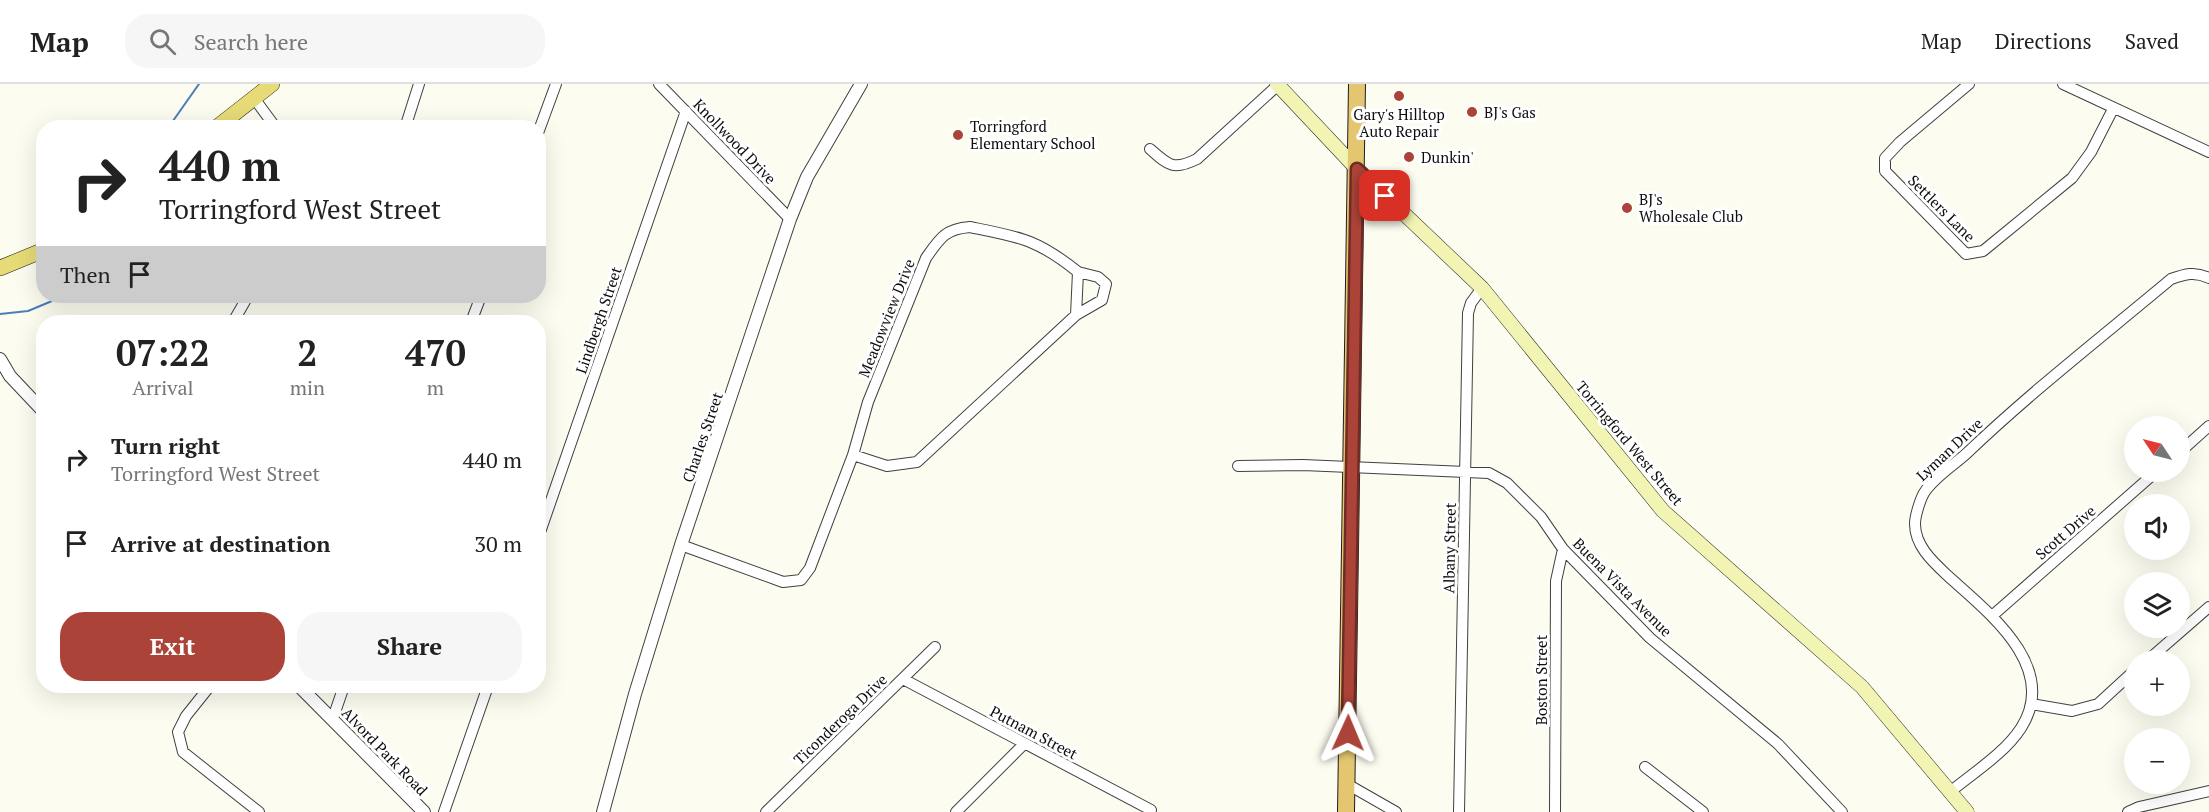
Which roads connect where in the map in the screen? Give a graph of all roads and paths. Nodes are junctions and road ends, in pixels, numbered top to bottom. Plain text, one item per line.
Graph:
1 (272, 84) edge
2 (420, 84) edge
3 (556, 84) edge
4 (659, 84) edge
5 (861, 84) edge
6 (1278, 84) edge
7 (1357, 84) edge
8 (1969, 84) edge
9 (2063, 84) edge
10 (254, 98) junction
11 (2113, 109) junction
12 (686, 111) junction
13 (226, 120) edge
14 (270, 120) edge
15 (408, 120) edge
16 (543, 120) edge
17 (1150, 148) dead end
18 (2209, 152) edge
19 (1357, 169) junction
20 (789, 219) junction
21 (36, 253) edge
22 (0, 268) edge
23 (1078, 272) junction
24 (2209, 278) edge
25 (1482, 288) junction
26 (1076, 315) junction
27 (0, 358) edge
28 (36, 404) edge
29 (2209, 426) edge
30 (2190, 443) edge
31 (853, 455) junction
32 (1238, 466) dead end
33 (1351, 466) junction
34 (1466, 473) junction
35 (2144, 482) edge
36 (546, 515) edge
37 (681, 545) junction
38 (1563, 549) junction
39 (2209, 607) edge
40 (1992, 616) junction
41 (935, 647) dead end
42 (2160, 650) edge
43 (903, 679) junction
44 (2124, 680) edge
45 (204, 693) edge
46 (306, 693) edge
47 (342, 693) edge
48 (486, 693) edge
49 (2031, 704) junction
50 (333, 718) junction
51 (1024, 744) junction
52 (1645, 766) dead end
53 (1347, 784) junction
54 (2209, 790) edge
55 (1950, 792) junction
56 (1150, 811) edge
57 (259, 812) edge
58 (424, 812) edge
59 (444, 812) edge
60 (603, 812) edge
61 (766, 812) edge
62 (956, 812) edge
63 (1346, 812) edge
64 (1396, 812) edge
65 (1459, 812) edge
66 (1555, 812) edge
67 (1703, 812) edge
68 (1842, 812) edge
69 (1967, 812) edge
70 (2128, 812) edge

1 - 10 main road
2 - 15 street
3 - 16 street
4 - 12 street, Knollwood Drive
5 - 20 street, Charles Street
6 - 17 street
6 - 19 main road, Torringford West Street
7 - 19 highway
8 - 11 street, Settlers Lane
9 - 11 street
10 - 13 main road
10 - 14 street
11 - 18 street
12 - 20 street, Knollwood Drive
12 - 36 street, Lindbergh Street
19 - 25 main road, Torringford West Street
19 - 33 highway
20 - 37 street, Charles Street
21 - 22 main road
23 - 26 street
23 - 26 street, Meadowview Drive
23 - 31 street, Meadowview Drive
24 - 40 street, Lyman Drive
25 - 34 street, Albany Street
25 - 55 main road, Torringford West Street
26 - 31 street, Meadowview Drive
27 - 28 street
29 - 30 street
31 - 37 street, Meadowview Drive
32 - 33 street, Buena Vista Avenue
33 - 34 street, Buena Vista Avenue
33 - 53 highway
34 - 38 street, Buena Vista Avenue
34 - 65 street, Albany Street
35 - 40 street, Scott Drive
37 - 60 street, Charles Street
38 - 66 street, Boston Street
38 - 68 street, Buena Vista Avenue
39 - 42 street
40 - 49 street, Lyman Drive
41 - 43 street, Ticonderoga Drive
43 - 51 street, Putnam Street
43 - 61 street, Ticonderoga Drive
44 - 49 street
45 - 57 street
46 - 50 street, Alvord Park Road
47 - 50 street
48 - 59 street
49 - 55 street, Lyman Drive
50 - 58 street, Alvord Park Road
51 - 56 street, Putnam Street
51 - 62 street
52 - 67 street
53 - 63 highway
53 - 64 street
54 - 70 street
55 - 69 main road, Torringford West Street

